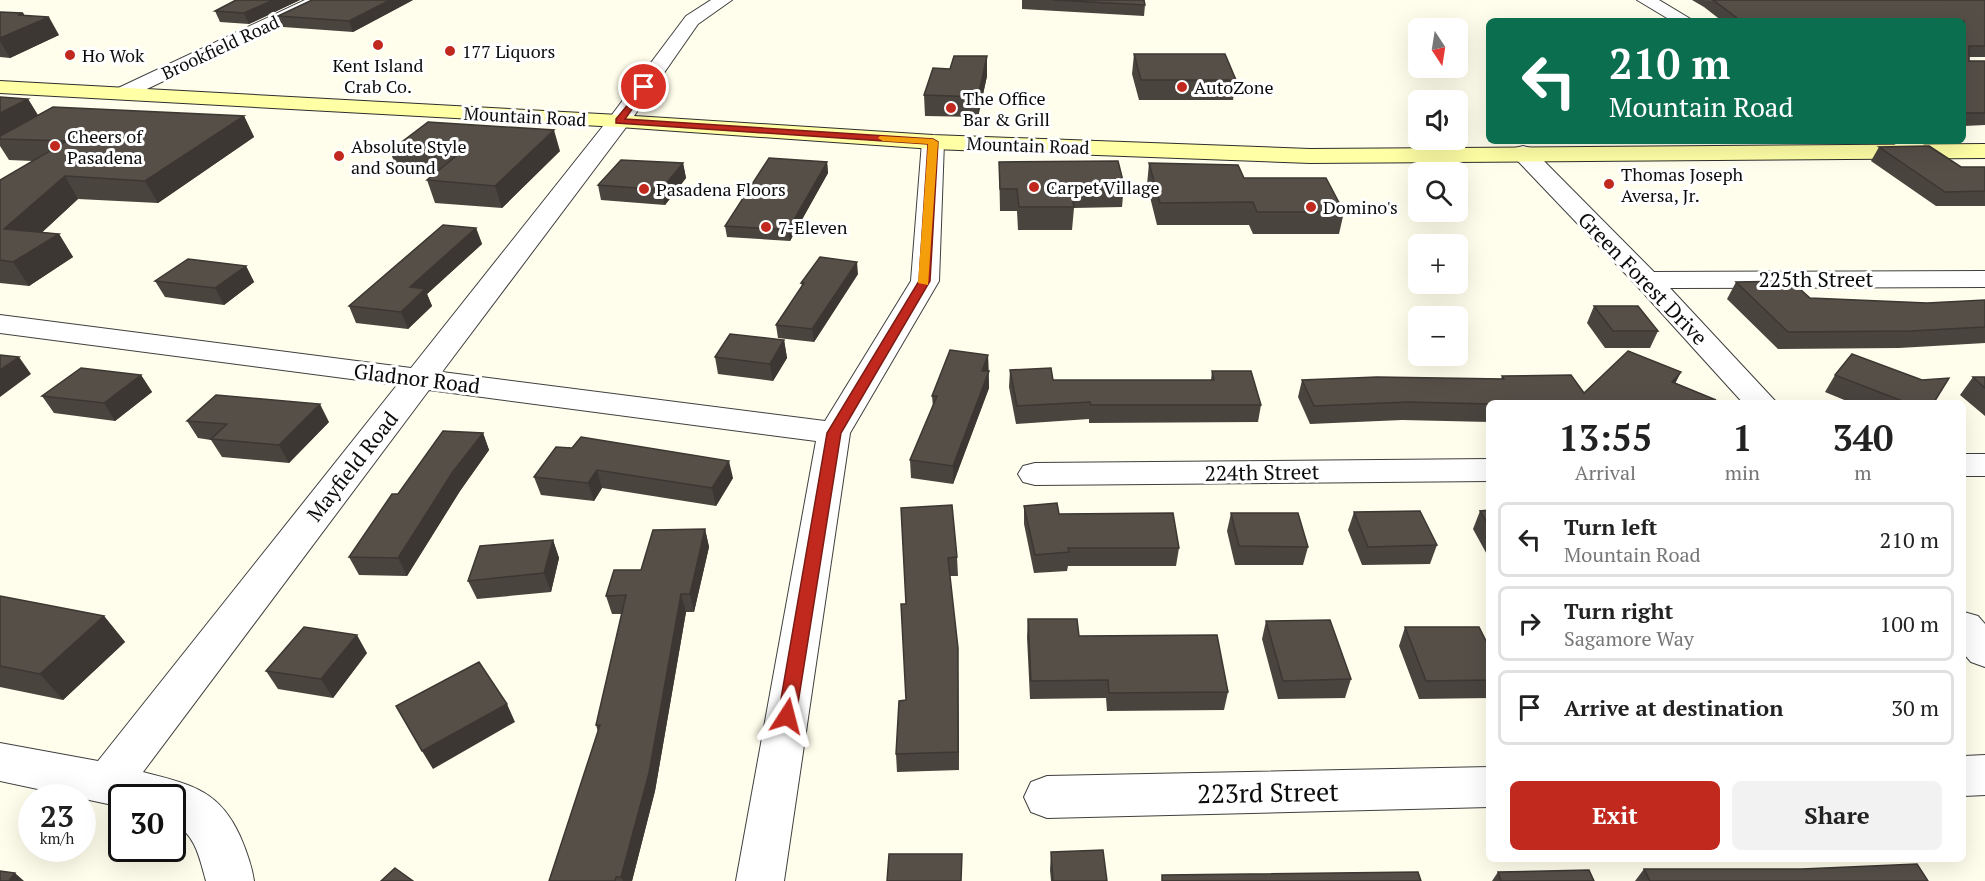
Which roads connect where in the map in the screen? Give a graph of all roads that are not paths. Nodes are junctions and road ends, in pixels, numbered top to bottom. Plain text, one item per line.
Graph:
1 (319, 0) edge
2 (723, 0) edge
3 (1646, 0) edge
4 (1679, 18) edge
5 (0, 87) edge
6 (121, 94) junction
7 (619, 121) junction
8 (933, 142) junction
9 (1912, 146) edge
10 (1985, 151) edge
11 (1523, 153) junction
12 (1985, 279) edge
13 (1647, 280) junction
14 (0, 324) edge
15 (419, 378) junction
16 (1758, 400) edge
17 (834, 433) junction
18 (1966, 465) edge
19 (1985, 465) edge
20 (1486, 470) edge
21 (1035, 474) dead end
22 (1966, 629) edge
23 (1985, 651) edge
24 (0, 762) edge
25 (1985, 775) edge
26 (1966, 776) edge
27 (108, 783) junction
28 (112, 784) edge
29 (1486, 787) edge
30 (1047, 797) dead end
31 (186, 804) edge
32 (230, 880) edge
33 (760, 881) edge

1 - 6 street, Brookfield Road
2 - 7 street, Mayfield Road
3 - 4 street
5 - 6 main road, Mountain Road
6 - 7 main road, Mountain Road
7 - 8 main road, Mountain Road
7 - 15 street, Mayfield Road
8 - 11 main road, Mountain Road
8 - 17 street
9 - 10 main road, Mountain Road
9 - 11 main road, Mountain Road
11 - 13 street, Green Forest Drive
12 - 13 street, 225th Street
13 - 16 street, Green Forest Drive
14 - 15 street, Gladnor Road
15 - 17 street, Gladnor Road
15 - 27 street, Mayfield Road
17 - 33 street
18 - 19 street
20 - 21 street, 224th Street
22 - 23 street
24 - 27 street
25 - 26 street
27 - 28 street
29 - 30 street, 223rd Street
31 - 32 street

